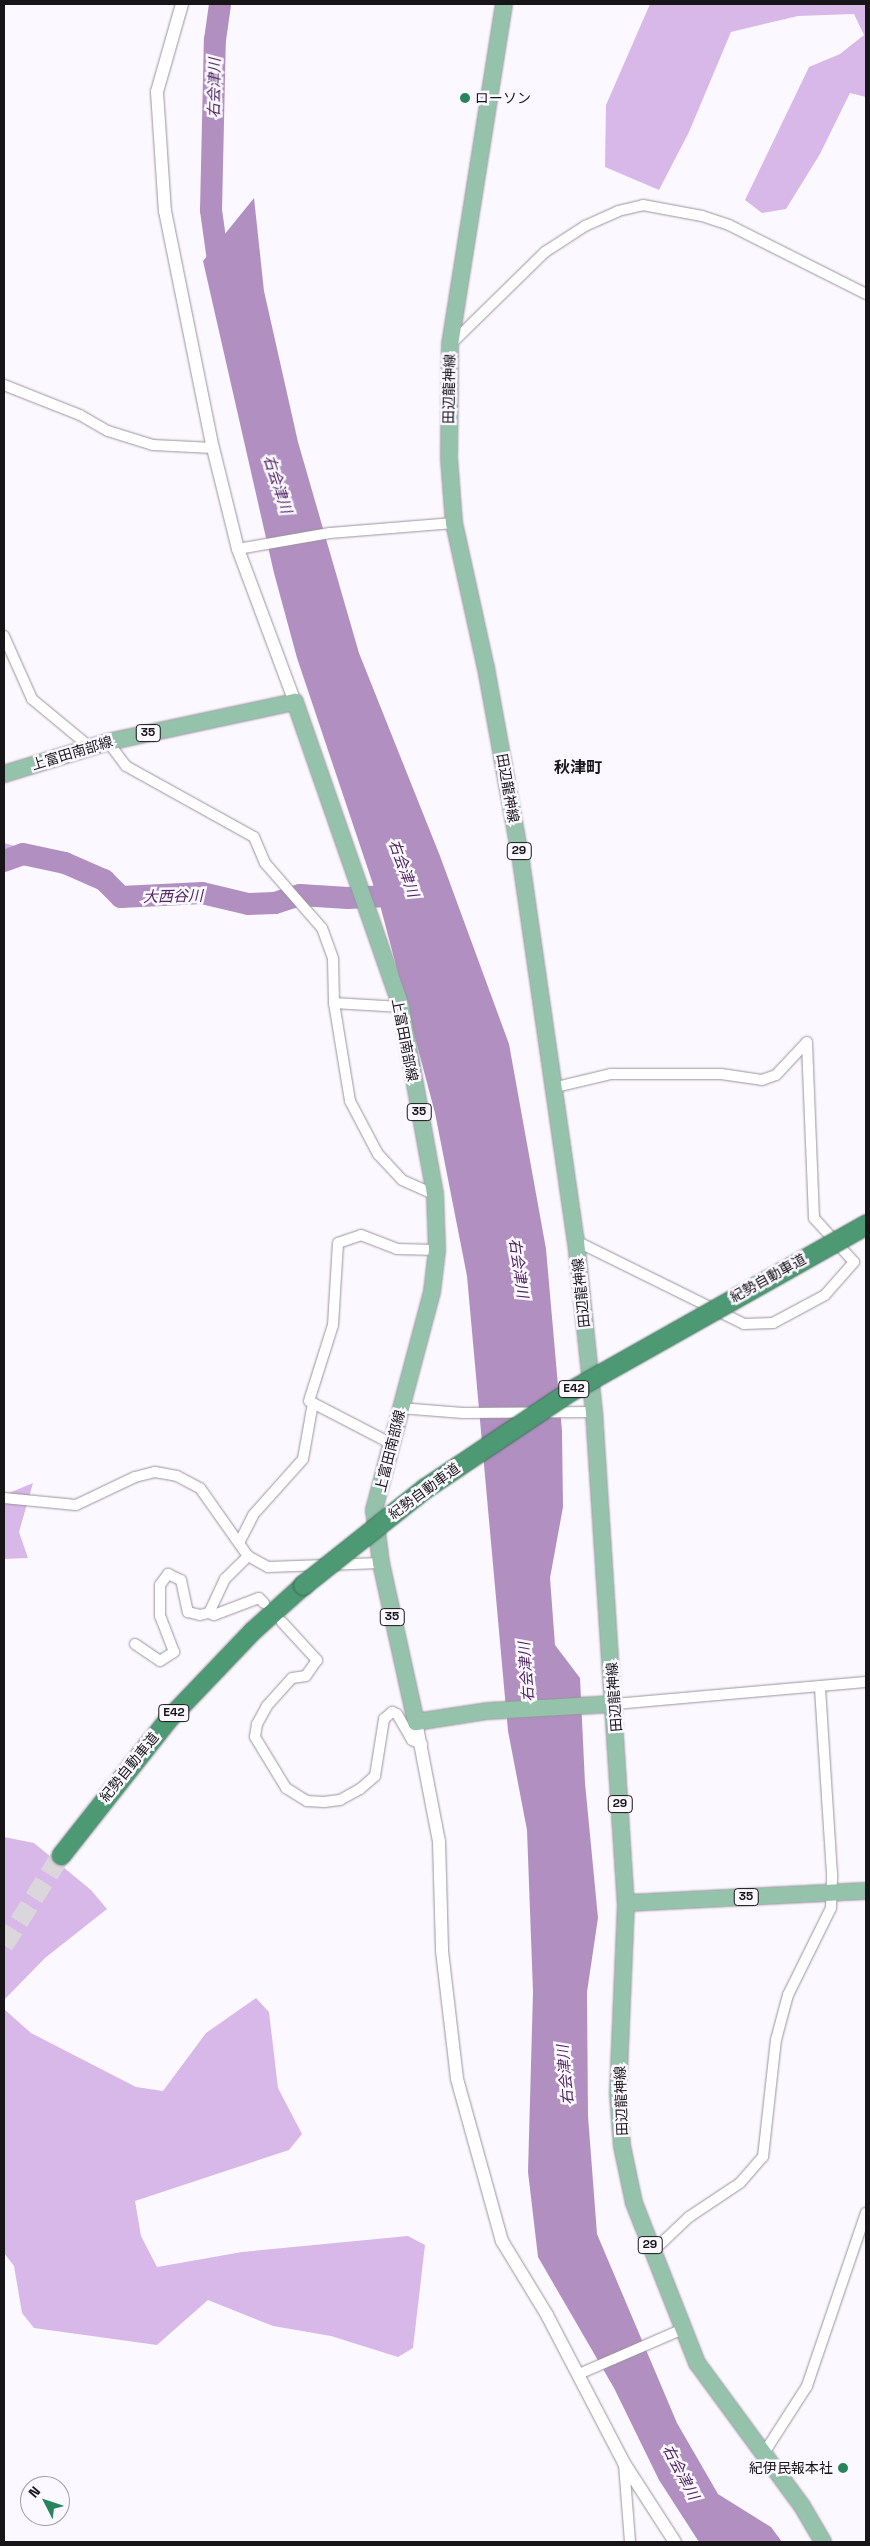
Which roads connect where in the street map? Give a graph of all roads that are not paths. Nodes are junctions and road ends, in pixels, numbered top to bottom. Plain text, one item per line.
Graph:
1 (182, 4) edge
2 (504, 4) edge
3 (866, 294) edge
4 (450, 345) junction
5 (4, 385) edge
6 (213, 448) junction
7 (454, 523) junction
8 (238, 549) junction
9 (4, 636) edge
10 (294, 702) junction
11 (108, 742) junction
12 (90, 747) junction
13 (4, 774) edge
14 (334, 1004) junction
15 (401, 1008) junction
16 (552, 1088) junction
17 (435, 1195) junction
18 (866, 1224) edge
19 (576, 1241) junction
20 (437, 1250) junction
21 (313, 1403) junction
22 (400, 1408) junction
23 (594, 1412) junction
24 (392, 1444) junction
25 (4, 1498) edge
26 (239, 1543) junction
27 (248, 1556) junction
28 (381, 1563) junction
29 (264, 1603) dead end
30 (209, 1612) junction
31 (282, 1622) dead end
32 (135, 1644) dead end
33 (866, 1682) edge
34 (820, 1686) junction
35 (607, 1704) junction
36 (416, 1722) junction
37 (422, 1744) junction
38 (61, 1856) tunnel mouth
39 (866, 1892) edge
40 (830, 1894) junction
41 (626, 1903) junction
42 (866, 2213) edge
43 (652, 2252) junction
44 (679, 2331) junction
45 (582, 2374) junction
46 (764, 2453) junction
47 (624, 2463) junction
48 (630, 2542) edge
49 (675, 2542) edge
50 (823, 2542) edge

1 - 6 street
2 - 4 main road, 田辺龍神線 / 29
3 - 4 street
4 - 7 main road, 田辺龍神線 / 29
5 - 6 street
6 - 8 street
7 - 8 street
7 - 16 main road, 田辺龍神線 / 29
8 - 10 street
9 - 12 street
10 - 11 main road, 上富田南部線 / 35
10 - 15 main road, 上富田南部線 / 35
11 - 12 main road, 上富田南部線 / 35
11 - 14 street
12 - 13 main road, 上富田南部線 / 35
14 - 15 street
14 - 17 street
15 - 17 main road, 上富田南部線 / 35
16 - 19 main road, 田辺龍神線 / 29
16 - 19 street
17 - 20 main road, 上富田南部線 / 35
18 - 38 highway, 紀勢自動車道 / E42, bridge
19 - 23 main road, 田辺龍神線 / 29
20 - 21 street
20 - 22 main road, 上富田南部線 / 35
21 - 24 street
21 - 26 street
22 - 23 street, bridge
22 - 24 main road, 上富田南部線 / 35
23 - 35 main road, 田辺龍神線 / 29
24 - 28 main road, 上富田南部線 / 35
25 - 26 street
26 - 27 street
27 - 28 street
27 - 30 street
28 - 36 main road, 上富田南部線 / 35
29 - 30 street
30 - 32 street
31 - 37 street
33 - 34 street
34 - 35 street
34 - 40 street
35 - 36 main road
35 - 41 main road, 田辺龍神線 / 29
36 - 37 street
37 - 45 street
39 - 40 main road, 35
40 - 41 main road, 35
40 - 43 street
41 - 43 main road, 田辺龍神線 / 29
42 - 46 street
43 - 44 main road, 田辺龍神線 / 29
44 - 45 street
44 - 46 main road, 田辺龍神線 / 29
45 - 47 street
46 - 50 main road, 田辺龍神線 / 29
47 - 48 street
47 - 49 street

